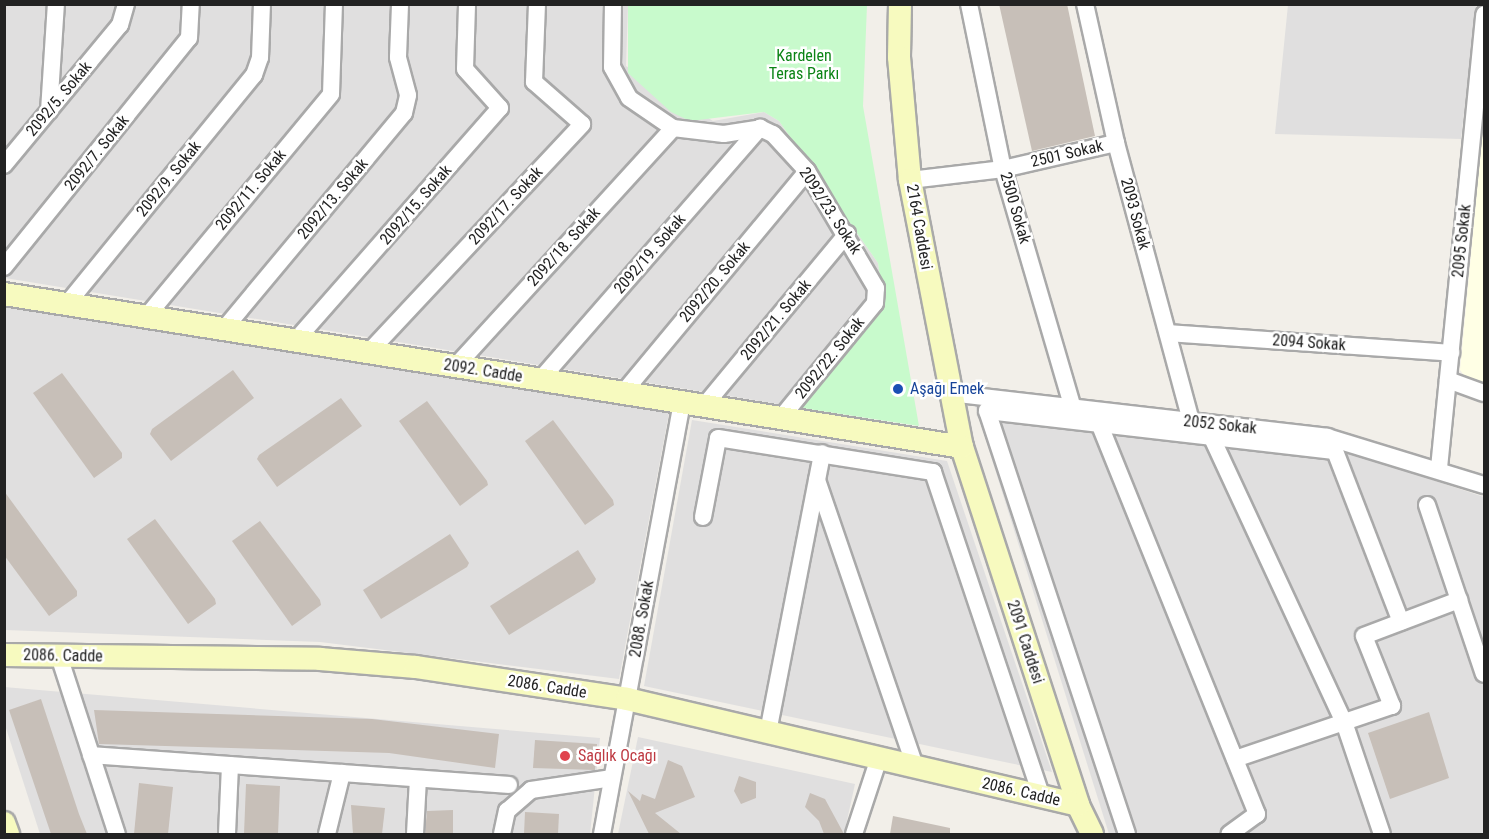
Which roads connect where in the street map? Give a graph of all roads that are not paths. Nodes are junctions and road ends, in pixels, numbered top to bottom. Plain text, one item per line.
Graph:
1 (56, 4) edge
2 (126, 4) edge
3 (191, 4) edge
4 (262, 4) edge
5 (334, 4) edge
6 (400, 4) edge
7 (467, 4) edge
8 (537, 4) edge
9 (613, 4) edge
10 (900, 4) edge
11 (969, 4) edge
12 (1085, 4) edge
13 (1485, 14) edge
14 (50, 111) junction
15 (673, 128) junction
16 (760, 128) junction
17 (1116, 142) junction
18 (4, 165) edge
19 (1003, 170) junction
20 (807, 171) junction
21 (910, 180) junction
22 (847, 234) junction
23 (4, 267) edge
24 (4, 294) edge
25 (877, 296) joint
26 (67, 304) junction
27 (147, 316) junction
28 (224, 329) junction
29 (1168, 333) junction
30 (296, 340) junction
31 (369, 352) junction
32 (1451, 353) junction
33 (456, 366) junction
34 (540, 380) junction
35 (1448, 380) junction
36 (623, 393) junction
37 (949, 393) junction
38 (1485, 393) edge
39 (693, 404) junction
40 (1073, 408) junction
41 (781, 418) junction
42 (1191, 421) junction
43 (1099, 423) junction
44 (1212, 438) junction
45 (962, 447) junction
46 (822, 453) junction
47 (1439, 468) junction
48 (817, 480) junction
49 (1485, 485) edge
50 (1427, 505) dead end
51 (703, 517) dead end
52 (1459, 600) junction
53 (1401, 622) junction
54 (4, 656) edge
55 (59, 656) junction
56 (1485, 674) edge
57 (627, 699) junction
58 (1344, 722) junction
59 (768, 732) junction
60 (91, 755) junction
61 (879, 758) junction
62 (1235, 759) junction
63 (230, 765) junction
64 (915, 767) junction
65 (342, 773) junction
66 (612, 778) junction
67 (418, 779) junction
68 (509, 785) dead end
69 (1042, 797) junction
70 (1078, 805) junction
71 (117, 834) edge
72 (226, 834) edge
73 (327, 834) edge
74 (415, 834) edge
75 (502, 834) edge
76 (602, 834) edge
77 (854, 834) edge
78 (1092, 834) edge
79 (1126, 834) edge
80 (1229, 834) edge
81 (1382, 834) edge

1 - 14 street
2 - 14 street, 2092/5. Sokak
3 - 23 street, 2092/7. Sokak
4 - 26 street, 2092/9. Sokak
5 - 27 street, 2092/11. Sokak
6 - 28 street, 2092/13. Sokak
7 - 30 street, 2092/15. Sokak
8 - 31 street, 2092/17. Sokak
9 - 15 street
10 - 21 street, 2164 Caddesi
11 - 19 street, 2500 Sokak
12 - 17 street, 2093 Sokak
13 - 32 street, 2095 Sokak
14 - 18 street, 2092/5. Sokak
15 - 16 street
15 - 33 street, 2092/18. Sokak
16 - 20 street, 2092/23. Sokak
16 - 34 street, 2092/19. Sokak
17 - 19 street, 2501 Sokak
17 - 29 street, 2093 Sokak
19 - 21 street, 2501 Sokak
19 - 40 street, 2500 Sokak
20 - 22 street, 2092/23. Sokak
20 - 36 street, 2092/20. Sokak
21 - 37 street, 2164 Caddesi
22 - 25 street, 2092/23. Sokak
22 - 39 street, 2092/21. Sokak
24 - 26 street, 2092. Cadde
25 - 41 street, 2092/22. Sokak
26 - 27 street, 2092. Cadde
27 - 28 street, 2092. Cadde
28 - 30 street, 2092. Cadde
29 - 32 street, 2094 Sokak
29 - 42 street, 2093 Sokak
30 - 31 street, 2092. Cadde
31 - 33 street, 2092. Cadde
32 - 35 street, 2095 Sokak
33 - 34 street, 2092. Cadde
34 - 36 street, 2092. Cadde
35 - 38 street
35 - 47 street, 2095 Sokak
36 - 39 street, 2092. Cadde
37 - 40 street, 2052 Sokak
37 - 45 street, 2164 Caddesi
39 - 41 street, 2092. Cadde
39 - 57 street, 2088. Sokak
40 - 42 street, 2052 Sokak
41 - 45 street, 2092. Cadde
42 - 47 street, 2052 Sokak
43 - 44 street
43 - 62 street
43 - 79 street
44 - 53 street
44 - 58 street
45 - 70 street, 2091 Caddesi
46 - 48 street
46 - 51 street
46 - 69 street
47 - 49 street, 2052 Sokak
48 - 59 street
48 - 64 street
50 - 52 street
52 - 53 street
52 - 56 street
53 - 58 street
54 - 55 street, 2086. Cadde
55 - 57 street, 2086. Cadde
55 - 60 street
57 - 59 street, 2086. Cadde
57 - 66 street, 2088. Sokak
58 - 62 street
58 - 81 street
59 - 61 street, 2086. Cadde
60 - 63 street
60 - 71 street
61 - 64 street, 2086. Cadde
61 - 77 street
62 - 80 street
63 - 65 street
63 - 72 street
64 - 69 street, 2086. Cadde
65 - 67 street
65 - 73 street
66 - 75 street
66 - 76 street, 2088. Sokak
67 - 68 street
67 - 74 street
69 - 70 street, 2086. Cadde
70 - 78 street, 2091 Caddesi

